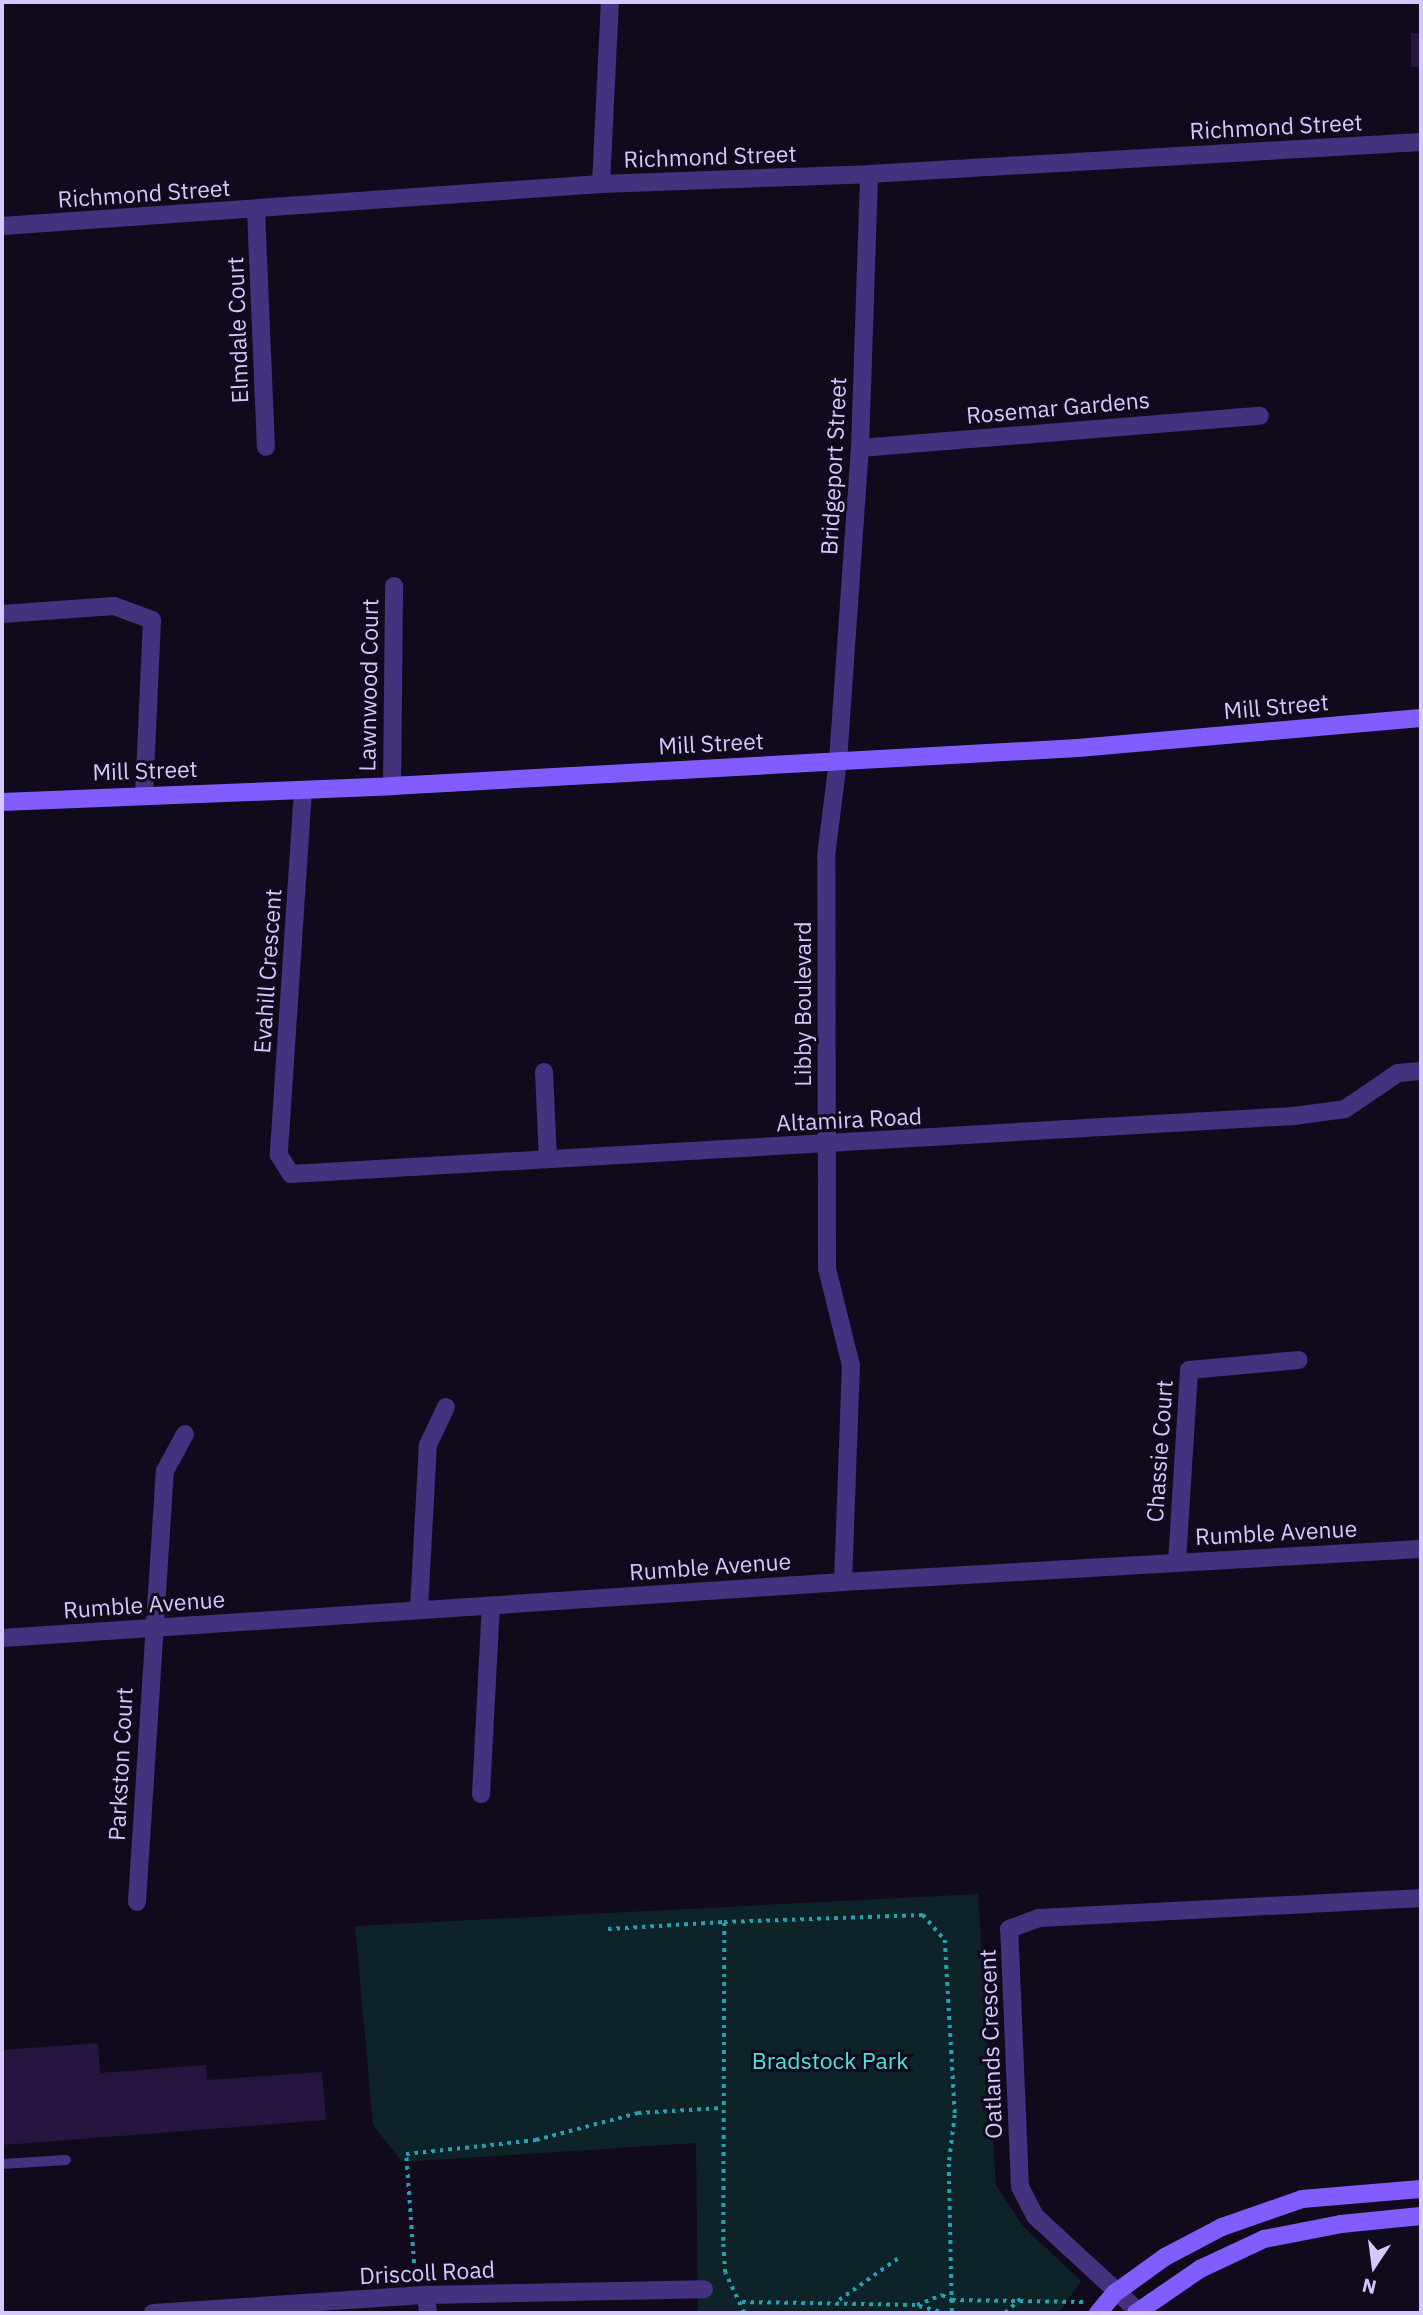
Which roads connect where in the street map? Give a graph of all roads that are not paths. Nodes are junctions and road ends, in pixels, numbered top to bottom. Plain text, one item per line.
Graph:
1 (610, 2) edge
2 (1421, 142) edge
3 (869, 174) junction
4 (601, 184) junction
5 (256, 210) junction
6 (2, 226) edge
7 (1260, 416) dead end
8 (266, 447) dead end
9 (860, 448) junction
10 (394, 586) dead end
11 (2, 614) edge
12 (1421, 718) edge
13 (838, 761) junction
14 (391, 786) junction
15 (303, 790) junction
16 (144, 794) junction
17 (2, 802) edge
18 (1421, 1070) edge
19 (544, 1072) dead end
20 (824, 1146) junction
21 (279, 1155) joint
22 (548, 1159) junction
23 (1299, 1360) dead end
24 (446, 1407) dead end
25 (185, 1434) dead end
26 (1421, 1549) edge
27 (1177, 1562) junction
28 (843, 1581) junction
29 (491, 1606) junction
30 (419, 1609) junction
31 (152, 1628) junction
32 (2, 1638) edge
33 (481, 1794) dead end
34 (1421, 1898) edge
35 (137, 1902) dead end
36 (66, 2161) dead end
37 (2, 2164) edge
38 (1421, 2189) edge
39 (1421, 2216) edge
40 (704, 2289) dead end
41 (1115, 2293) junction
42 (427, 2304) edge
43 (1093, 2308) edge
44 (1137, 2312) edge
45 (153, 2313) edge

1 - 4 street
2 - 3 street, Richmond Street
3 - 4 street, Richmond Street
3 - 9 street, Bridgeport Street
4 - 5 street, Richmond Street
5 - 6 street, Richmond Street
5 - 8 street, Elmdale Court
7 - 9 street, Rosemar Gardens
9 - 13 street, Bridgeport Street
10 - 14 street, Lawnwood Court
11 - 16 street
12 - 13 street, Mill Street
13 - 14 street, Mill Street
13 - 20 street, Libby Boulevard
14 - 15 street, Mill Street
15 - 16 street, Mill Street
15 - 21 street, Evahill Crescent
16 - 17 street, Mill Street
18 - 20 street, Altamira Road
19 - 22 street
20 - 22 street, Altamira Road
20 - 28 street, Libby Boulevard
21 - 22 street, Altamira Road
23 - 27 street, Chassie Court
24 - 30 street
25 - 31 street, Parkston Court
26 - 27 street, Rumble Avenue
27 - 28 street, Rumble Avenue
28 - 29 street, Rumble Avenue
29 - 30 street, Rumble Avenue
29 - 33 street
30 - 31 street, Rumble Avenue
31 - 32 street, Rumble Avenue
31 - 35 street, Parkston Court
34 - 41 street, Oatlands Crescent
36 - 37 lane
38 - 41 street
39 - 44 street
40 - 42 street, Driscoll Road
41 - 43 street
41 - 44 street, Oatlands Crescent
42 - 45 street, Driscoll Road

